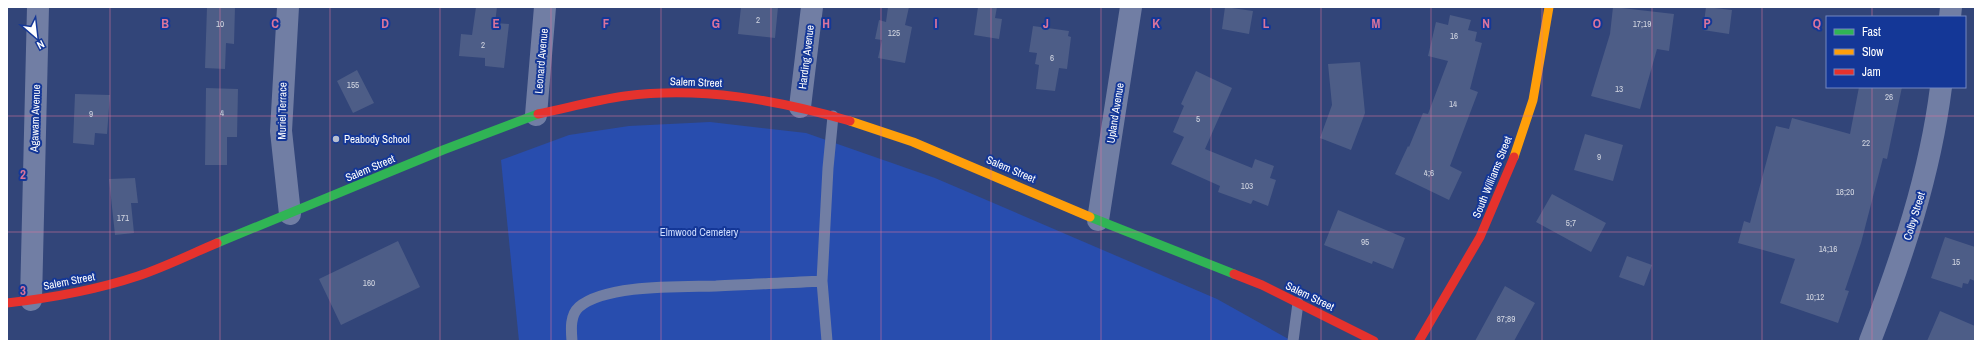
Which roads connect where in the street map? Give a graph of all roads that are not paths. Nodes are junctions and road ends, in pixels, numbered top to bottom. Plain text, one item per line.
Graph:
1 (38, 7) edge
2 (288, 7) edge
3 (545, 7) edge
4 (812, 7) edge
5 (1131, 7) edge
6 (1549, 7) edge
7 (1941, 88) edge
8 (800, 107) junction
9 (536, 116) junction
10 (833, 116) junction
11 (290, 214) junction
12 (1098, 220) junction
13 (822, 281) junction
14 (31, 300) junction
15 (7, 303) edge
16 (1298, 303) junction
17 (572, 341) edge
18 (827, 341) edge
19 (1293, 341) edge
20 (1374, 341) edge
21 (1419, 341) edge
22 (1870, 341) edge

1 - 14 street, Agawam Avenue
2 - 11 street, Muriel Terrace
3 - 9 street, Leonard Avenue
4 - 8 street, Harding Avenue
5 - 12 street, Upland Avenue
6 - 21 main road, South Williams Street
7 - 22 street, Colby Street
8 - 9 main road, Salem Street
8 - 10 main road, Salem Street
9 - 11 main road, Salem Street
10 - 12 main road, Salem Street
10 - 13 lane
11 - 14 main road, Salem Street
12 - 16 main road, Salem Street
13 - 17 lane
13 - 18 lane
14 - 15 main road, Salem Street
16 - 19 lane
16 - 20 main road, Salem Street

